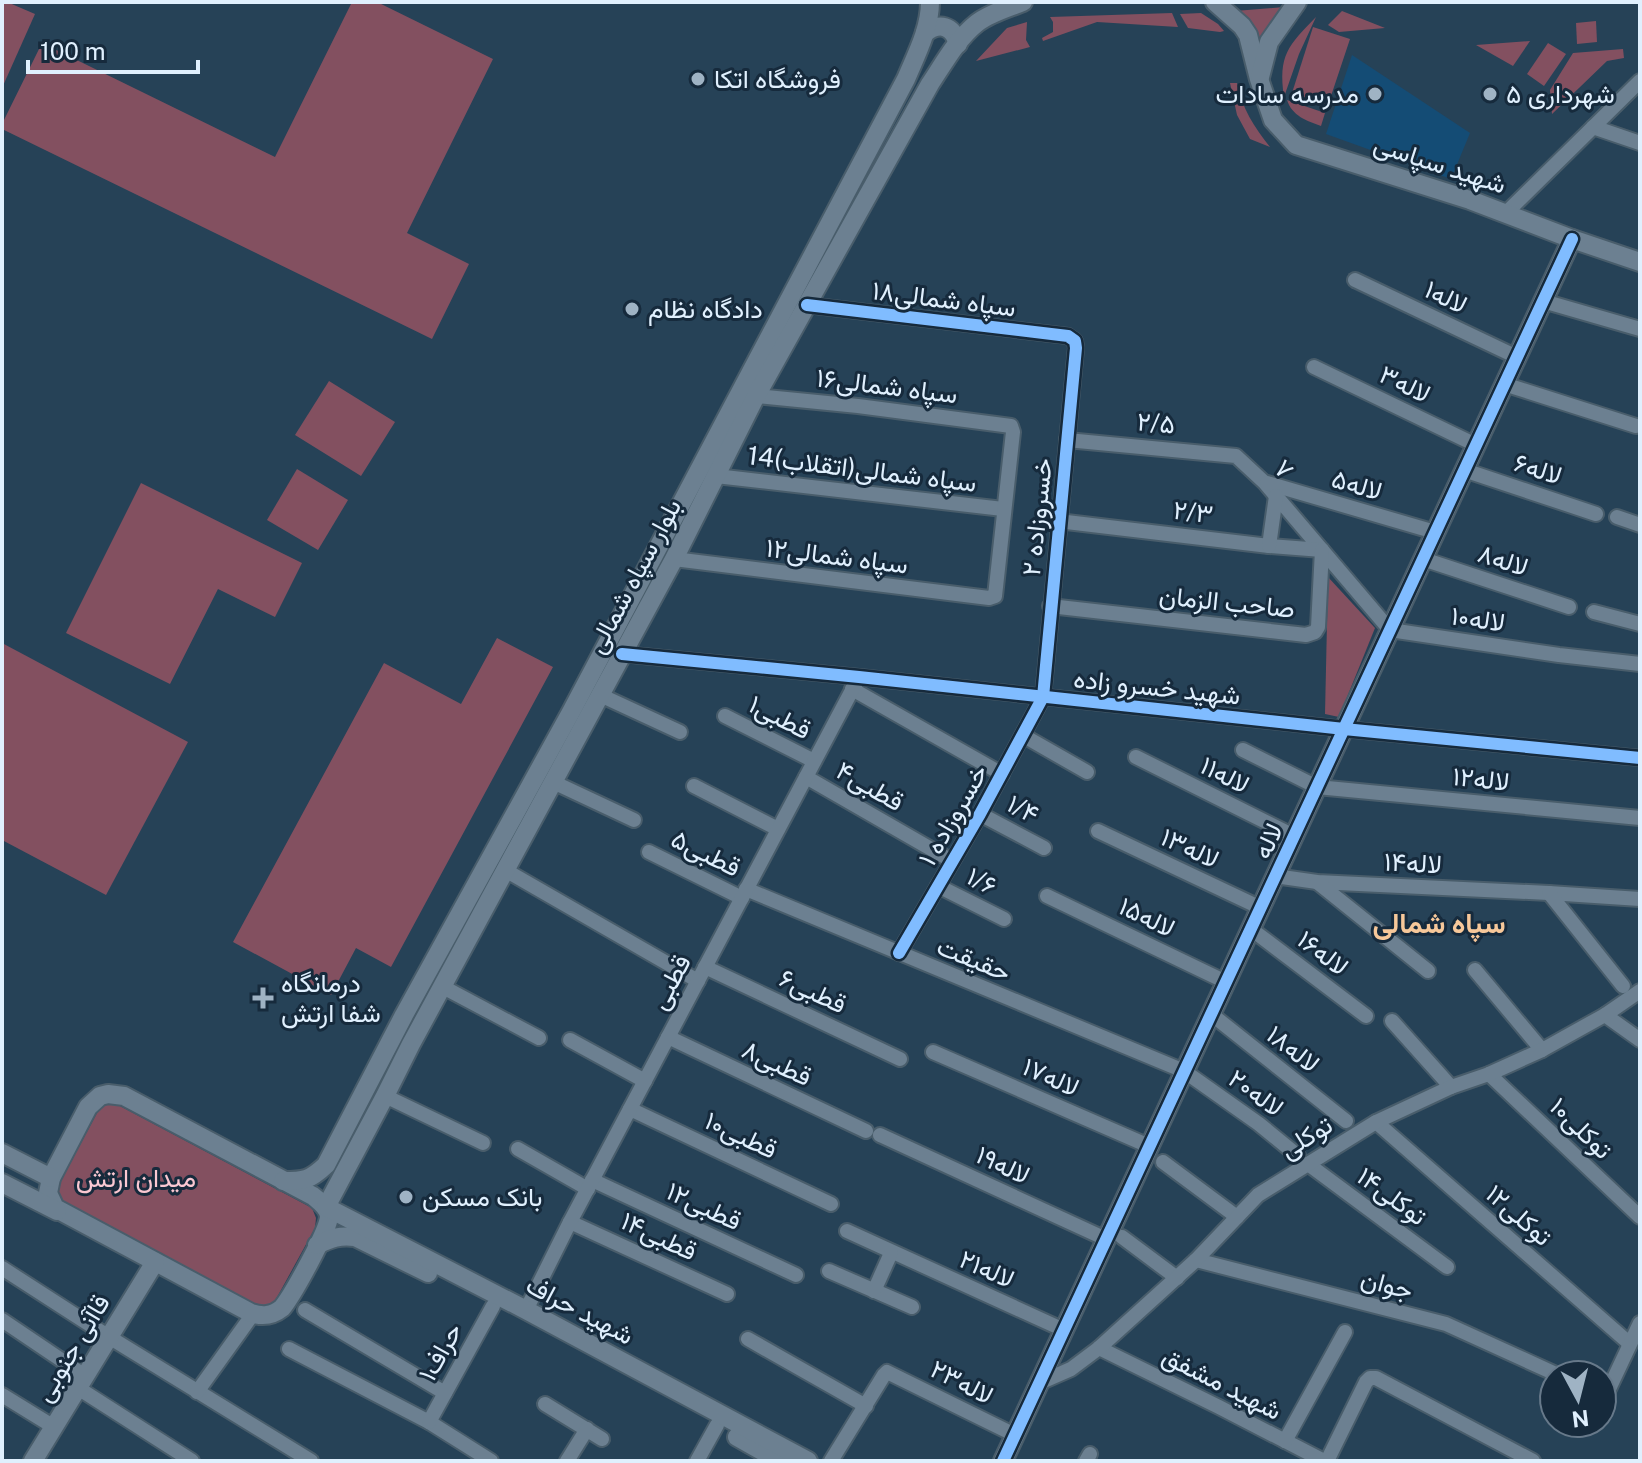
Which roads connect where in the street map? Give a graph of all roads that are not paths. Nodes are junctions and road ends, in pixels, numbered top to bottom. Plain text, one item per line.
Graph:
1 (930, 2) edge
2 (1023, 2) edge
3 (1215, 2) edge
4 (1297, 2) edge
5 (925, 33) junction
6 (958, 44) junction
7 (1259, 79) junction
8 (1640, 81) edge
9 (1593, 127) junction
10 (1640, 143) edge
11 (1506, 213) junction
12 (1572, 239) junction
13 (1640, 262) edge
14 (1355, 280) dead end
15 (1543, 301) junction
16 (807, 305) junction
17 (1640, 329) edge
18 (1075, 341) joint
19 (1517, 357) junction
20 (1314, 367) dead end
21 (1504, 384) junction
22 (756, 396) junction
23 (1636, 426) dead end
24 (1067, 440) junction
25 (1476, 445) junction
26 (1241, 459) joint
27 (1464, 470) junction
28 (716, 476) junction
29 (1265, 483) junction
30 (1276, 496) junction
31 (690, 507) junction
32 (1003, 509) junction
33 (1596, 514) dead end
34 (1617, 517) dead end
35 (1058, 521) junction
36 (1640, 525) edge
37 (1435, 532) junction
38 (1269, 546) junction
39 (1322, 550) junction
40 (674, 559) junction
41 (1423, 559) junction
42 (1050, 606) junction
43 (1569, 607) dead end
44 (1594, 612) dead end
45 (1640, 624) edge
46 (1390, 630) junction
47 (622, 654) junction
48 (1640, 664) edge
49 (855, 683) junction
50 (600, 695) junction
51 (1043, 697) junction
52 (725, 716) dead end
53 (1344, 729) junction
54 (680, 732) dead end
55 (1024, 736) junction
56 (1243, 750) dead end
57 (1136, 757) dead end
58 (1640, 758) edge
59 (814, 761) junction
60 (1087, 772) dead end
61 (1002, 774) junction
62 (806, 777) junction
63 (553, 782) junction
64 (694, 786) dead end
65 (1317, 787) junction
66 (980, 814) junction
67 (1640, 818) edge
68 (634, 820) dead end
69 (778, 829) junction
70 (1098, 831) dead end
71 (1294, 836) junction
72 (1044, 848) dead end
73 (649, 852) dead end
74 (952, 861) junction
75 (505, 870) junction
76 (1275, 876) junction
77 (1317, 882) junction
78 (938, 886) junction
79 (1549, 893) junction
80 (744, 894) junction
81 (1047, 896) dead end
82 (1640, 899) edge
83 (1261, 908) junction
84 (472, 914) junction
85 (1004, 919) dead end
86 (1251, 929) junction
87 (899, 953) junction
88 (705, 967) junction
89 (1475, 970) dead end
90 (1428, 971) dead end
91 (698, 981) junction
92 (1226, 982) junction
93 (1623, 986) dead end
94 (443, 987) junction
95 (1640, 991) edge
96 (1211, 1014) junction
97 (1605, 1015) junction
98 (1366, 1016) dead end
99 (1392, 1021) dead end
100 (668, 1037) junction
101 (539, 1038) dead end
102 (570, 1040) dead end
103 (1640, 1040) edge
104 (1542, 1050) junction
105 (933, 1052) dead end
106 (900, 1059) dead end
107 (1184, 1071) junction
108 (1489, 1074) junction
109 (645, 1081) junction
110 (1451, 1087) junction
111 (385, 1096) junction
112 (630, 1109) junction
113 (1346, 1121) dead end
114 (1376, 1122) junction
115 (873, 1133) joint
116 (483, 1143) dead end
117 (1149, 1146) junction
118 (518, 1149) dead end
119 (2, 1153) edge
120 (1303, 1160) junction
121 (1163, 1162) dead end
122 (326, 1165) junction
123 (343, 1174) junction
124 (51, 1178) junction
125 (283, 1181) junction
126 (2, 1183) edge
127 (590, 1184) junction
128 (831, 1204) dead end
129 (326, 1207) junction
130 (62, 1213) junction
131 (1237, 1217) junction
132 (1640, 1217) edge
133 (570, 1222) junction
134 (847, 1231) dead end
135 (1114, 1238) junction
136 (317, 1245) junction
137 (399, 1252) junction
138 (891, 1253) junction
139 (1196, 1260) junction
140 (155, 1262) junction
141 (1447, 1267) dead end
142 (2, 1268) edge
143 (829, 1271) dead end
144 (796, 1275) dead end
145 (1177, 1278) junction
146 (874, 1291) junction
147 (727, 1294) dead end
148 (493, 1306) junction
149 (912, 1307) dead end
150 (305, 1310) dead end
151 (526, 1310) junction
152 (253, 1314) junction
153 (2, 1320) edge
154 (1640, 1323) edge
155 (1064, 1330) junction
156 (1345, 1332) dead end
157 (109, 1337) junction
158 (748, 1339) dead end
159 (1629, 1343) junction
160 (1099, 1348) junction
161 (289, 1349) dead end
162 (1618, 1365) edge
163 (1538, 1366) edge
164 (82, 1382) junction
165 (1039, 1383) junction
166 (197, 1392) junction
167 (445, 1393) junction
168 (2, 1395) edge
169 (545, 1404) dead end
170 (866, 1406) junction
171 (429, 1422) junction
172 (717, 1425) junction
173 (54, 1427) junction
174 (587, 1429) junction
175 (1015, 1435) junction
176 (602, 1439) dead end
177 (1285, 1441) junction
178 (35, 1460) edge
179 (192, 1461) edge
180 (311, 1461) edge
181 (491, 1461) edge
182 (567, 1461) edge
183 (697, 1461) edge
184 (780, 1461) edge
185 (808, 1461) edge
186 (831, 1461) edge
187 (1003, 1461) edge
188 (1325, 1461) edge
189 (1533, 1461) edge

1 - 5 main road, بلوار سپاه شمالی
2 - 6 main road, بلوار سپاه شمالی
3 - 7 main road, شهید سپاسی
4 - 7 main road
5 - 6 main road
5 - 31 main road, بلوار سپاه شمالی
6 - 16 main road, بلوار سپاه شمالی
7 - 11 main road, شهید سپاسی
8 - 9 street
9 - 10 street
9 - 11 street
11 - 12 main road, شهید سپاسی
12 - 13 main road, شهید سپاسی
12 - 15 main road, لاله
14 - 19 street, ۱لاله
15 - 17 street
15 - 19 main road, لاله
16 - 18 street, سپاه شمالی۱۸
16 - 22 main road, بلوار سپاه شمالی
18 - 24 street, خسروزاده ۲
19 - 21 main road, لاله
20 - 25 street, ۳لاله
21 - 23 street
21 - 25 main road, لاله
22 - 28 main road, بلوار سپاه شمالی
22 - 32 street, سپاه شمالی۱۶
24 - 26 street, ۲/۵
24 - 35 street, خسروزاده ۲
25 - 27 main road, لاله
26 - 29 street, ۷
27 - 33 street, ۶لاله
27 - 37 main road, لاله
28 - 31 main road, بلوار سپاه شمالی
28 - 32 street, 14سپاه شمالی(اتقلاب)
29 - 30 street, ۷
29 - 37 street, لاله۵
30 - 38 street
30 - 39 street, ۷
31 - 40 main road, بلوار سپاه شمالی
31 - 84 main road, بلوار سپاه شمالی
32 - 40 street, سپاه شمالی۱۲
34 - 36 street
35 - 38 street, ۲/۳
35 - 42 street, خسروزاده ۲
37 - 41 main road, لاله
38 - 39 street, ۲/۳
39 - 42 street, صاحب الزمان
39 - 46 street, ۷
40 - 47 main road, بلوار سپاه شمالی
41 - 43 street, لاله۸
41 - 46 main road, لاله
42 - 51 street, خسروزاده ۲
44 - 45 street
46 - 48 street, لاله۱۰
46 - 53 main road, لاله
47 - 49 street, شهید خسرو زاده
47 - 50 main road, بلوار سپاه شمالی
49 - 51 street, شهید خسرو زاده
49 - 59 street, قطبی
49 - 61 street
50 - 54 street
50 - 63 main road, بلوار سپاه شمالی
51 - 53 street, شهید خسرو زاده
51 - 55 street, خسروزاده ۱
52 - 59 street, قطبی۱
53 - 58 street, شهید خسرو زاده
53 - 65 main road, لاله
55 - 60 street
55 - 61 street, خسروزاده ۱
56 - 65 street
57 - 71 street, لاله۱۱
59 - 62 street, قطبی
61 - 66 street, خسروزاده ۱
62 - 69 street, قطبی
62 - 74 street, قطبی۴
63 - 68 street
63 - 75 main road, بلوار سپاه شمالی
64 - 69 street
65 - 67 street, لاله۱۲
65 - 71 main road, لاله
66 - 72 street, ۱/۴
66 - 74 street, خسروزاده ۱
69 - 80 street, قطبی
70 - 83 street, لاله۱۳
71 - 76 main road, لاله
73 - 80 street, قطبی۵
74 - 78 street, خسروزاده ۱
75 - 84 main road, بلوار سپاه شمالی
75 - 91 street
76 - 77 street, لاله۱۴
76 - 83 main road, لاله
77 - 79 street, لاله۱۴
77 - 90 street
78 - 85 street, ۱/۶
78 - 87 street, خسروزاده ۱
79 - 82 street, لاله۱۴
79 - 93 street
80 - 87 street, حقیقت
80 - 88 street, قطبی
81 - 92 street, لاله۱۵
83 - 86 main road, لاله
84 - 94 main road, بلوار سپاه شمالی
84 - 122 main road, بلوار سپاه شمالی
86 - 92 main road, لاله
86 - 98 street, لاله۱۶
87 - 107 street, حقیقت
88 - 91 street, قطبی
88 - 106 street, قطبی۶
89 - 104 street
91 - 100 street, قطبی
92 - 96 main road, لاله
94 - 101 street
94 - 111 main road, بلوار سپاه شمالی
95 - 97 street, توکلی
96 - 107 main road, لاله
96 - 113 street, لاله۱۸
97 - 103 street
97 - 104 street, توکلی
99 - 110 street
100 - 109 street, قطبی
100 - 115 street, قطبی۸
102 - 109 street
104 - 108 street, توکلی
105 - 117 street, لاله۱۷
107 - 117 main road, لاله
107 - 120 street, لاله۲۰
108 - 110 street, توکلی
108 - 132 street, ۱۰توکلی
109 - 112 street, قطبی
110 - 114 street, توکلی
111 - 116 street
111 - 123 main road, بلوار سپاه شمالی
112 - 127 street, قطبی
112 - 128 street, قطبی۱۰
114 - 120 street, توکلی
114 - 159 street, توکلی۱۲
115 - 135 street, لاله۱۹
117 - 135 main road, لاله
118 - 127 street, قطبی۱۲
119 - 124 main road
120 - 131 street, توکلی
120 - 141 street, توکلی۱۴
121 - 131 street
122 - 123 main road
122 - 125 main road
123 - 129 main road, بلوار سپاه شمالی
124 - 125 main road
124 - 130 main road
125 - 129 main road
126 - 130 main road
127 - 133 street, قطبی
127 - 144 street, قطبی۱۲
129 - 136 main road
129 - 137 main road, شهید حراف
130 - 140 main road
131 - 139 street, توکلی
133 - 147 street, قطبی۱۴
133 - 151 street, قطبی
134 - 138 street, لاله۲۱
135 - 145 street, لاله۱۹
135 - 155 main road, لاله
136 - 137 main road
136 - 152 main road
137 - 148 main road
137 - 151 main road, شهید حراف
138 - 146 street
138 - 155 street, لاله۲۱
139 - 145 street, توکلی
139 - 163 street, جوان
140 - 152 main road
140 - 157 main road, قاآنی جنوبی
142 - 157 street
143 - 146 street
145 - 160 street, توکلی
146 - 149 street
148 - 167 street, حراف۱
148 - 172 main road
150 - 167 street
151 - 185 main road, شهید حراف
152 - 166 street
153 - 164 street
154 - 159 street
155 - 165 main road, لاله
156 - 177 street
157 - 164 main road, قاآنی جنوبی
157 - 166 street
158 - 170 street
159 - 162 street
160 - 165 street, توکلی
160 - 177 street, شهید مشفق
161 - 171 street
164 - 173 main road, قاآنی جنوبی
164 - 179 street
165 - 175 main road, لاله
166 - 180 street
167 - 171 street, حراف۱
168 - 173 street
169 - 174 street
170 - 175 street, لاله۲۳
170 - 186 street
171 - 181 street
172 - 183 street
172 - 184 main road
173 - 178 main road, قاآنی جنوبی
174 - 176 street
174 - 182 street
175 - 187 main road, لاله
177 - 188 street, شهید مشفق
188 - 189 street

